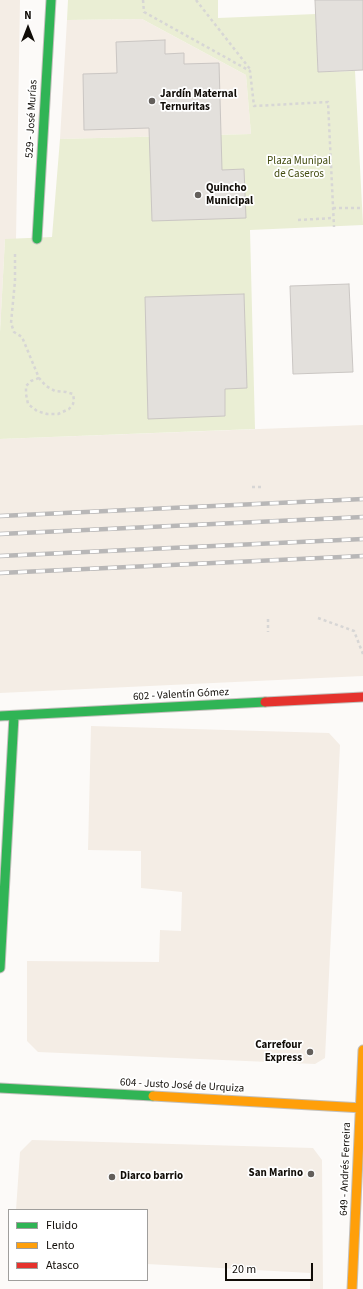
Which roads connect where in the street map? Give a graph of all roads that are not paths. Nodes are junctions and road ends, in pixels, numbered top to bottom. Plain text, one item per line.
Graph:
1 (51, 0) edge
2 (37, 238) dead end
3 (363, 697) edge
4 (0, 716) edge
5 (14, 716) junction
6 (0, 968) edge
7 (363, 1050) edge
8 (0, 1088) edge
9 (362, 1108) edge
10 (352, 1289) edge

1 - 2 street, 529 - José Murías
3 - 5 street, 602 - Valentín Gómez
4 - 5 street, 602 - Valentín Gómez
5 - 6 street
7 - 9 street, 649 - Andrés Ferreira
8 - 9 street, 604 - Justo José de Urquiza
9 - 10 street, 649 - Andrés Ferreira

